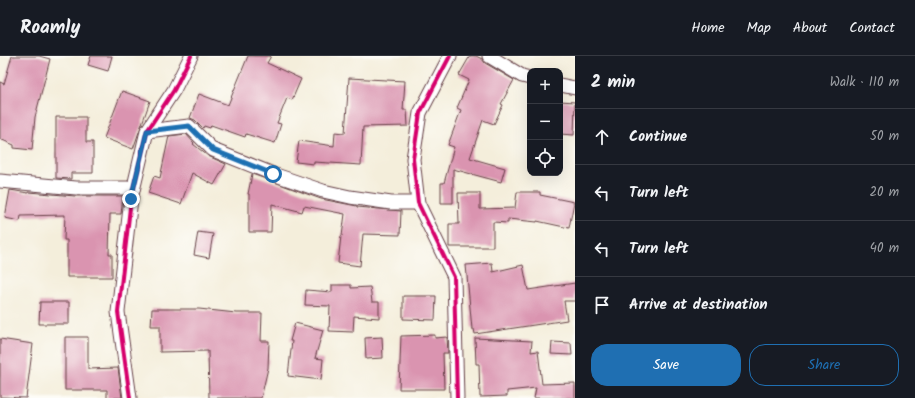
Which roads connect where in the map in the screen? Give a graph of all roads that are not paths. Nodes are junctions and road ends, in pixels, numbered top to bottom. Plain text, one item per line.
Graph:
1 (191, 56) edge
2 (450, 56) edge
3 (490, 56) edge
4 (527, 77) edge
5 (563, 86) edge
6 (575, 88) edge
7 (147, 131) junction
8 (0, 181) edge
9 (131, 199) junction
10 (418, 203) junction
11 (130, 398) edge
12 (457, 398) edge

1 - 7 street
2 - 10 street
3 - 4 street
5 - 6 street
7 - 9 street
7 - 10 street
8 - 9 street
9 - 11 street
10 - 12 street

